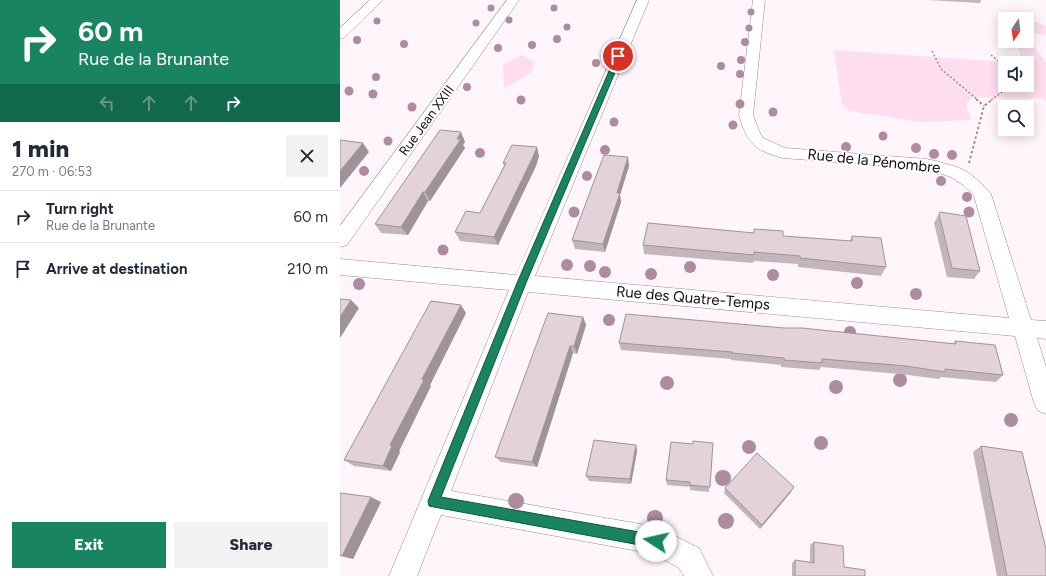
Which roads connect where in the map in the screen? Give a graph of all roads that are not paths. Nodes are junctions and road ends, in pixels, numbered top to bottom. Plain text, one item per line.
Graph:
1 (377, 0) edge
2 (513, 0) edge
3 (643, 0) edge
4 (759, 0) edge
5 (346, 23) edge
6 (340, 36) edge
7 (340, 240) edge
8 (340, 267) edge
9 (522, 283) junction
10 (1024, 329) junction
11 (1046, 330) edge
12 (1046, 403) edge
13 (434, 501) junction
14 (403, 576) edge
15 (699, 576) edge

1 - 5 street
2 - 7 street, Rue Jean XXIII
3 - 9 street
4 - 10 street, Rue de la Pénombre
5 - 6 street
8 - 9 street, Rue des Quatre-Temps
9 - 10 street, Rue des Quatre-Temps
9 - 13 street
10 - 11 street, Rue des Quatre-Temps
10 - 12 street, Rue de la Pénombre
13 - 14 street
13 - 15 street

